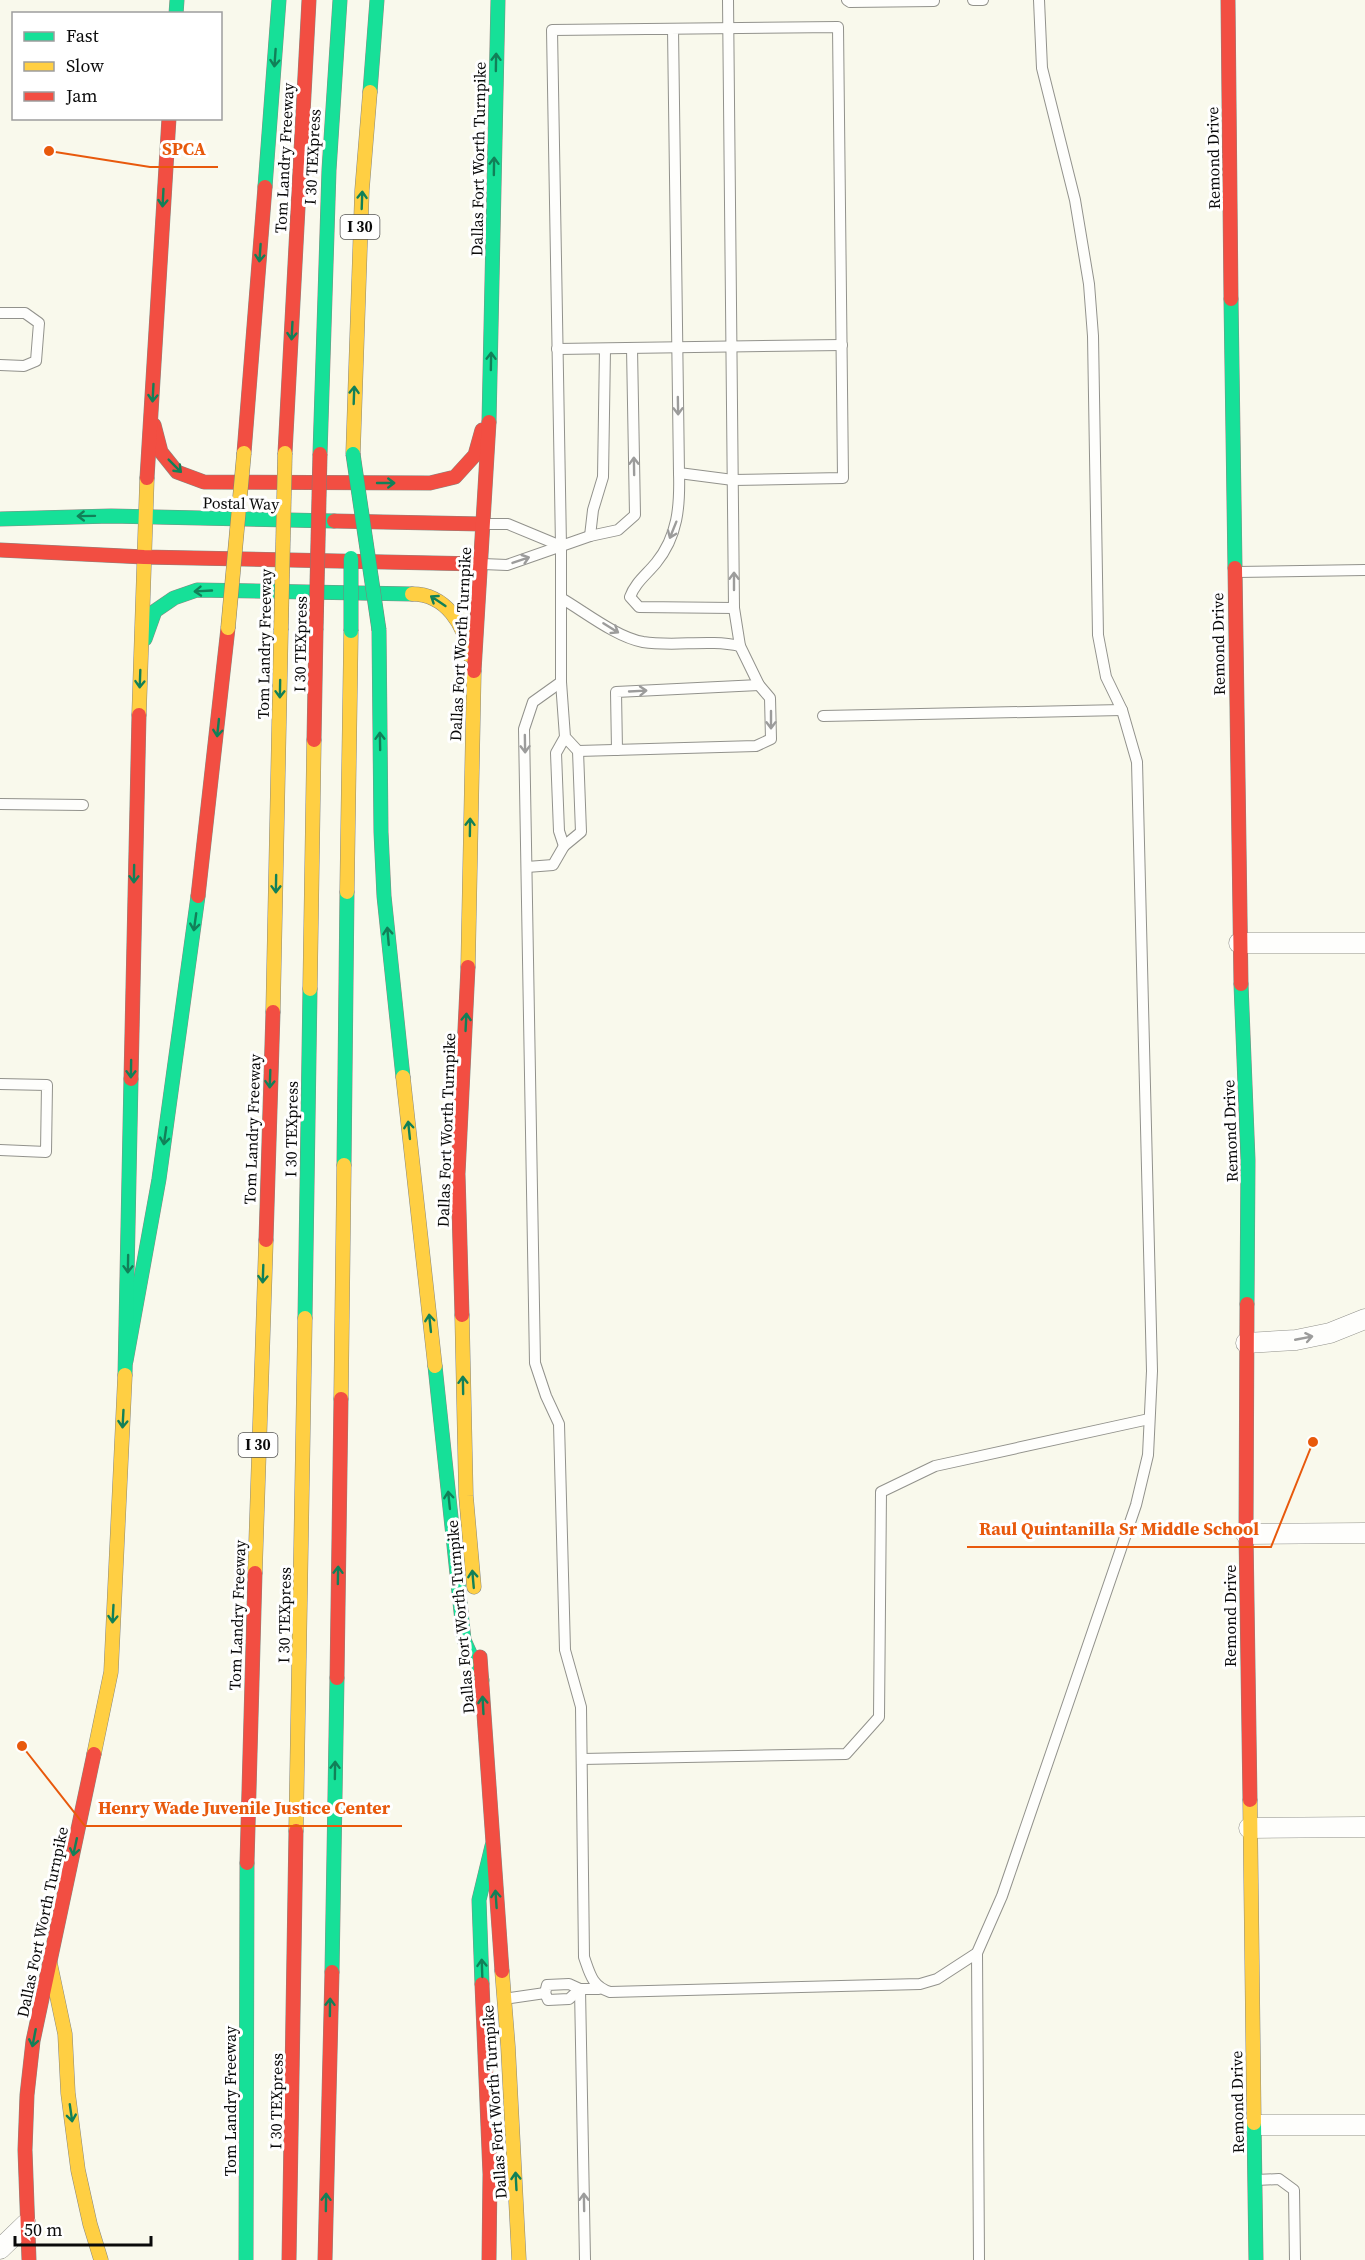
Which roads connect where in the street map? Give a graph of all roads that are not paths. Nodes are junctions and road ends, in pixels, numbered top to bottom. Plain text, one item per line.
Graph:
1 (279, 0) edge
2 (309, 0) edge
3 (340, 0) edge
4 (377, 0) edge
5 (498, 0) edge
6 (728, 0) edge
7 (847, 0) edge
8 (973, 0) edge
9 (983, 0) edge
10 (1039, 0) edge
11 (1228, 0) edge
12 (934, 1) edge
13 (673, 29) junction
14 (728, 29) junction
15 (169, 120) edge
16 (0, 313) edge
17 (842, 345) junction
18 (732, 346) junction
19 (676, 347) junction
20 (632, 348) junction
21 (557, 349) junction
22 (605, 349) junction
23 (0, 365) edge
24 (490, 399) junction
25 (152, 414) junction
26 (353, 454) junction
27 (679, 473) junction
28 (733, 480) junction
29 (145, 518) junction
30 (0, 519) edge
31 (482, 524) junction
32 (590, 536) junction
33 (561, 546) junction
34 (0, 550) edge
35 (144, 558) junction
36 (480, 564) junction
37 (1365, 570) edge
38 (1234, 572) junction
39 (561, 597) junction
40 (734, 608) junction
41 (740, 646) junction
42 (141, 650) junction
43 (561, 682) junction
44 (759, 686) junction
45 (473, 690) junction
46 (1122, 710) junction
47 (823, 716) dead end
48 (565, 737) junction
49 (617, 750) junction
50 (578, 751) junction
51 (0, 804) edge
52 (83, 805) dead end
53 (564, 846) junction
54 (527, 867) junction
55 (1239, 943) junction
56 (1365, 943) edge
57 (0, 1084) edge
58 (0, 1150) edge
59 (1365, 1319) edge
60 (1246, 1343) junction
61 (126, 1361) junction
62 (1149, 1419) junction
63 (1365, 1533) edge
64 (1246, 1534) junction
65 (475, 1599) dead end
66 (478, 1634) dead end
67 (482, 1680) junction
68 (582, 1760) junction
69 (1365, 1827) edge
70 (1249, 1828) junction
71 (492, 1846) junction
72 (977, 1953) junction
73 (50, 1963) junction
74 (580, 1989) junction
75 (599, 1989) junction
76 (504, 1999) junction
77 (1254, 2125) junction
78 (1365, 2125) edge
79 (1255, 2180) junction
80 (518, 2222) junction
81 (26, 2224) junction
82 (0, 2249) edge
83 (29, 2260) edge
84 (101, 2260) edge
85 (246, 2260) edge
86 (289, 2260) edge
87 (325, 2260) edge
88 (489, 2260) edge
89 (519, 2260) edge
90 (529, 2260) edge
91 (585, 2260) edge
92 (979, 2260) edge
93 (1256, 2260) edge
94 (1294, 2260) edge

1 -> 61 main road, bridge
2 -> 85 main road, Tom Landry Freeway / I 30, bridge
3 - 86 main road, I 30 TEXpress, bridge
26 -> 4 main road, I 30
24 -> 5 main road, Dallas Fort Worth Turnpike
6 - 14 lane
7 - 12 lane
8 - 9 lane
10 - 46 lane
11 - 38 main road, Remond Drive
13 - 14 lane
13 - 19 lane
13 - 21 lane
14 - 17 lane
14 - 18 lane
15 -> 25 main road, Dallas Fort Worth Turnpike
16 - 23 lane
17 - 18 lane
17 - 28 lane
18 - 19 lane
18 - 28 lane
19 - 20 lane
19 -> 27 lane
20 - 22 lane
32 -> 20 lane
21 - 22 lane
21 - 33 lane
22 - 32 lane
25 -> 24 main road
24 - 31 main road, Dallas Fort Worth Turnpike
25 - 29 main road, Dallas Fort Worth Turnpike
67 -> 26 main road, bridge
87 -> 26 main road, I 30, bridge
27 - 28 lane
27 -> 40 lane
40 -> 28 lane
29 -> 30 main road, Postal Way
29 - 31 main road, Postal Way
29 - 35 main road, Dallas Fort Worth Turnpike
31 - 33 lane
31 - 36 main road, Dallas Fort Worth Turnpike
32 - 33 lane
36 -> 33 lane
33 - 39 lane
34 - 35 main road
35 - 36 main road
35 - 42 main road, Dallas Fort Worth Turnpike
36 - 45 main road, Dallas Fort Worth Turnpike
37 - 38 lane
38 - 55 main road, Remond Drive
39 -> 41 lane
39 - 43 lane
40 - 41 lane
41 - 44 lane
45 -> 42 main road
42 -> 61 main road, Dallas Fort Worth Turnpike
43 - 48 lane
43 -> 54 lane
49 -> 44 lane
44 -> 49 lane
65 -> 45 main road, Dallas Fort Worth Turnpike
46 - 47 lane
46 - 62 lane
48 - 50 lane
48 - 53 lane
49 - 50 lane
50 - 53 lane
51 - 52 lane
53 - 54 lane
54 - 68 lane
55 - 56 street
55 - 60 main road, Remond Drive
57 - 58 lane
60 -> 59 street
60 - 64 main road, Remond Drive
61 -> 73 main road, Dallas Fort Worth Turnpike
62 - 68 lane
62 - 72 lane
63 - 64 street
64 - 70 main road, Remond Drive
66 - 67 main road, Dallas Fort Worth Turnpike
71 -> 67 main road, Dallas Fort Worth Turnpike
68 - 75 lane
69 - 70 street
70 - 77 main road, Remond Drive
76 -> 71 main road, Dallas Fort Worth Turnpike
88 -> 71 main road
72 - 75 lane
72 - 92 lane
73 -> 81 main road, Dallas Fort Worth Turnpike
73 -> 84 main road
74 - 75 lane
74 - 76 lane
91 -> 74 lane
80 -> 76 main road, Dallas Fort Worth Turnpike
77 - 78 street
77 - 79 main road, Remond Drive
79 - 93 main road, Remond Drive
79 - 94 lane
80 - 89 main road, Dallas Fort Worth Turnpike
80 - 90 lane
81 - 82 street
81 - 83 main road, Dallas Fort Worth Turnpike

